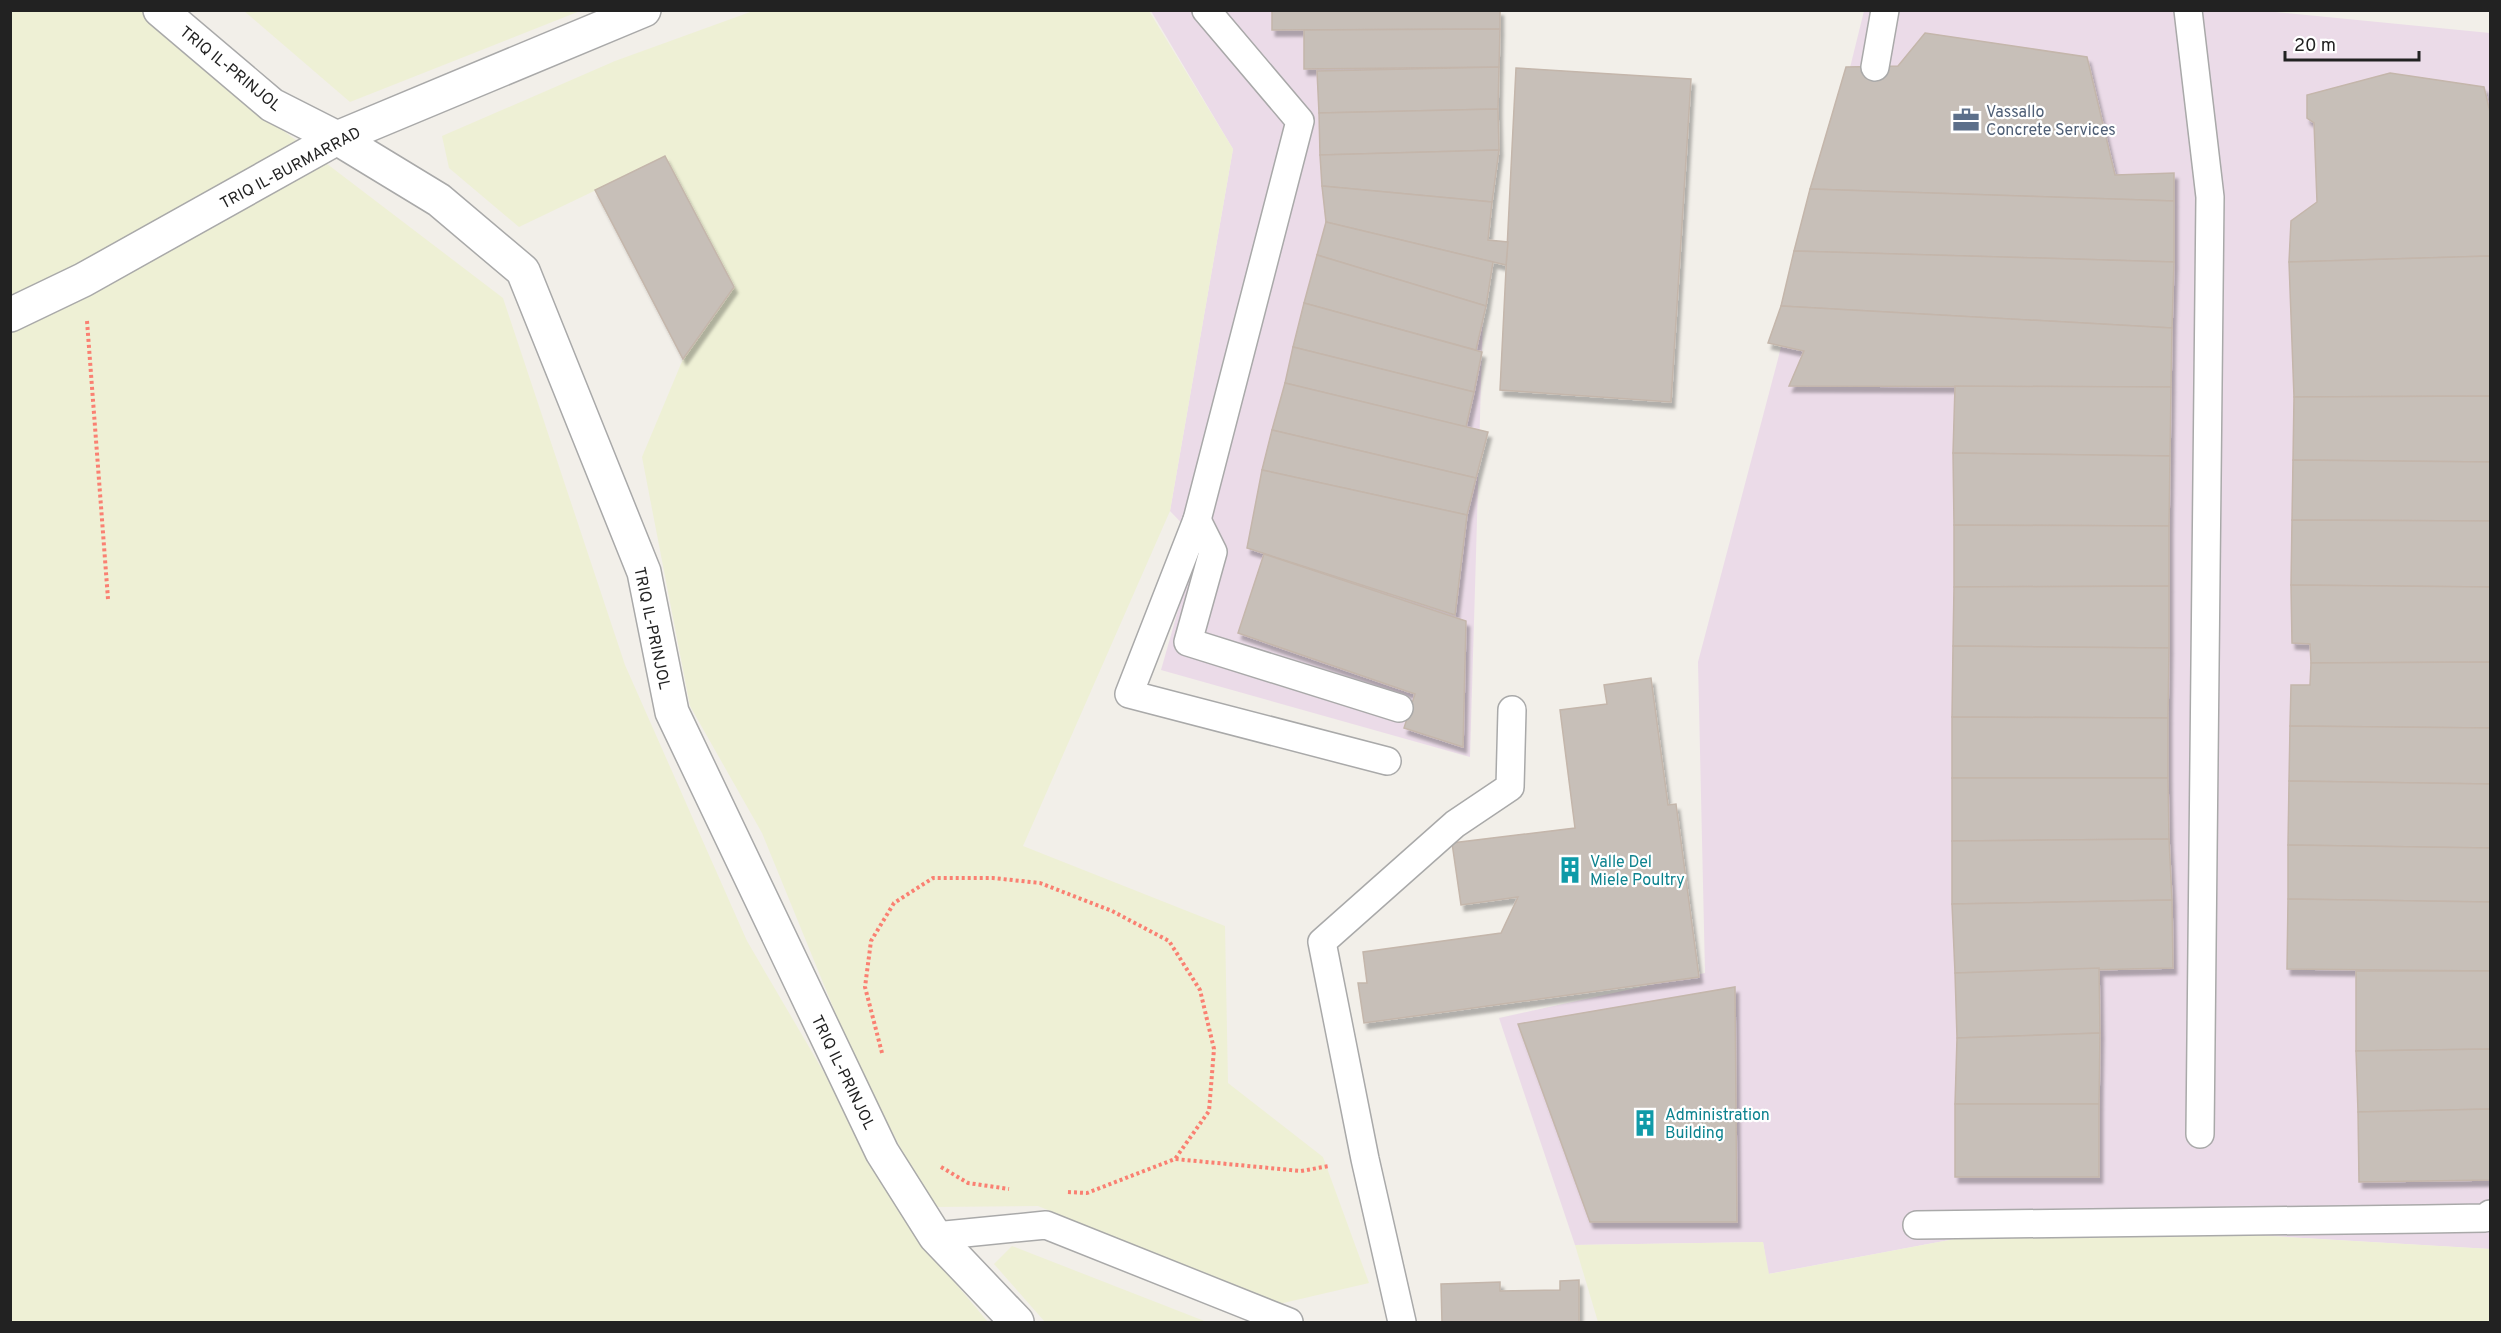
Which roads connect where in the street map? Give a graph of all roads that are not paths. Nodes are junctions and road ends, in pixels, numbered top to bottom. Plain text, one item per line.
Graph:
1 (160, 10) edge
2 (644, 10) edge
3 (1206, 10) edge
4 (1885, 10) edge
5 (2188, 10) edge
6 (1875, 67) dead end
7 (337, 138) junction
8 (10, 315) edge
9 (1197, 520) junction
10 (1399, 708) dead end
11 (1512, 710) dead end
12 (1387, 761) dead end
13 (2200, 1134) dead end
14 (2490, 1214) edge
15 (1917, 1225) dead end
16 (936, 1236) junction
17 (1017, 1323) edge
18 (1288, 1323) edge
19 (1402, 1323) edge

1 - 7 street, TRIQ IL-PRINJOL
2 - 7 street, TRIQ IL-BURMARRAD
3 - 9 lane
4 - 6 lane
5 - 13 lane
7 - 8 street, TRIQ IL-BURMARRAD
7 - 16 street, TRIQ IL-PRINJOL
9 - 10 lane
9 - 12 lane
11 - 19 lane
14 - 15 lane
16 - 17 street, TRIQ IL-PRINJOL
16 - 18 lane

